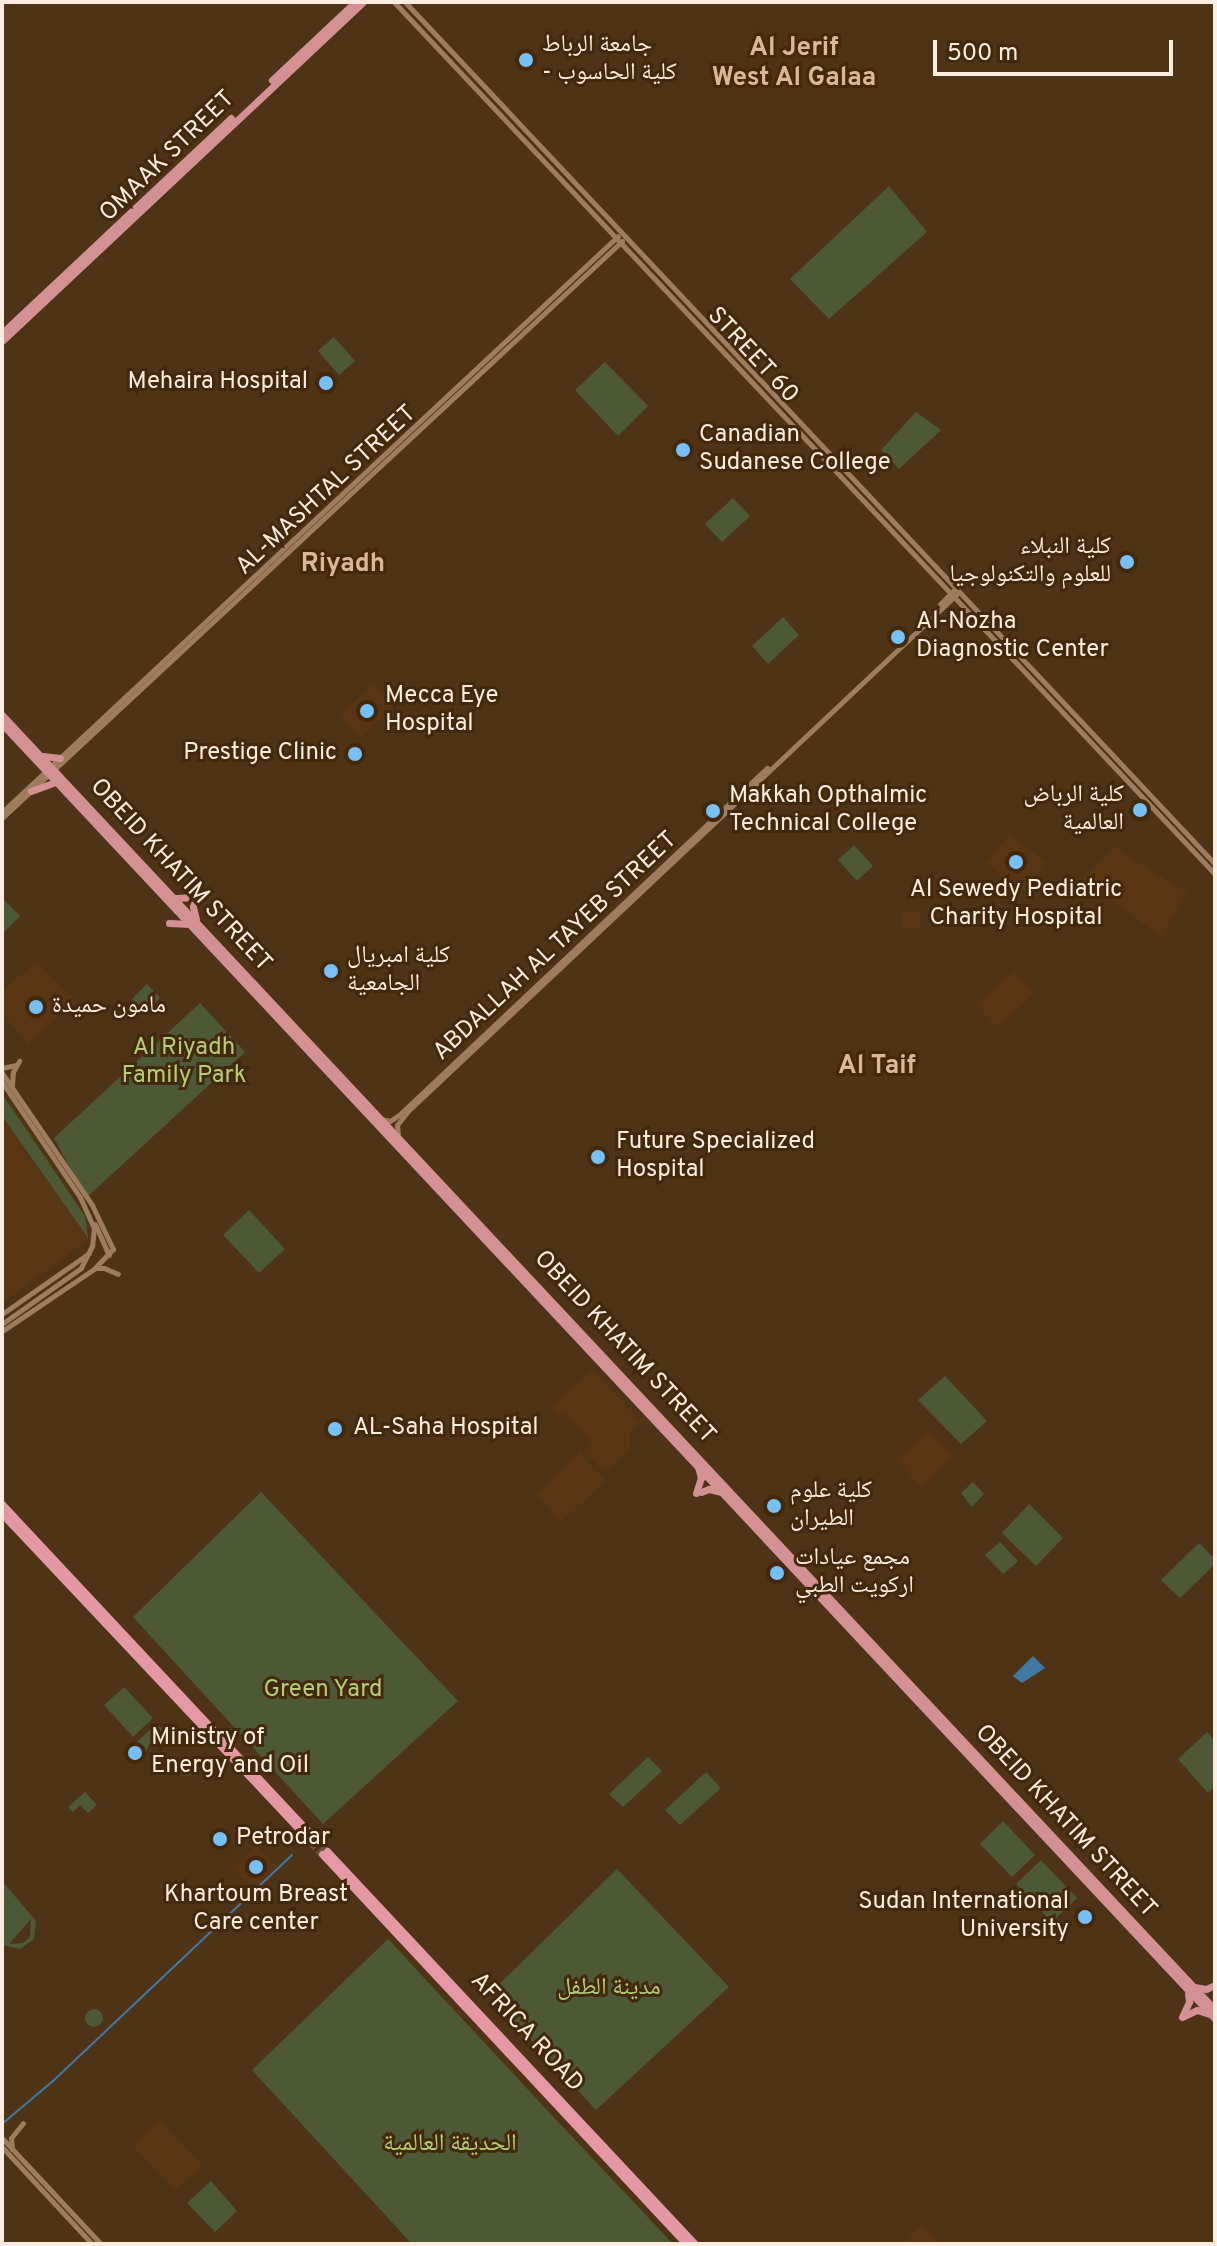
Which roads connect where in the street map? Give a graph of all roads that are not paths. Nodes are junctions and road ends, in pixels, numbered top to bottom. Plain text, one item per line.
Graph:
1 (355, 2) edge
2 (363, 2) edge
3 (394, 2) edge
4 (405, 2) edge
5 (497, 107) junction
6 (506, 110) junction
7 (500, 115) junction
8 (620, 238) junction
9 (686, 307) junction
10 (2, 333) edge
11 (2, 341) edge
12 (856, 488) junction
13 (958, 590) junction
14 (952, 595) junction
15 (2, 715) edge
16 (2, 724) edge
17 (40, 755) junction
18 (61, 760) junction
19 (50, 770) junction
20 (59, 780) junction
21 (31, 791) junction
22 (2, 815) edge
23 (706, 828) junction
24 (1215, 864) edge
25 (1215, 874) edge
26 (174, 897) junction
27 (193, 922) junction
28 (169, 923) dead end
29 (2, 1070) edge
30 (2, 1082) edge
31 (343, 1082) junction
32 (14, 1090) junction
33 (381, 1119) junction
34 (399, 1137) junction
35 (93, 1220) junction
36 (90, 1252) junction
37 (109, 1256) junction
38 (94, 1269) junction
39 (118, 1274) dead end
40 (2, 1314) edge
41 (2, 1324) edge
42 (2, 1331) edge
43 (698, 1464) junction
44 (721, 1472) dead end
45 (725, 1490) junction
46 (2, 1504) edge
47 (2, 1514) edge
48 (12, 1519) junction
49 (156, 1661) dead end
50 (160, 1673) junction
51 (225, 1746) junction
52 (313, 1840) tunnel mouth
53 (1188, 1986) junction
54 (1215, 1986) edge
55 (1214, 2012) edge
56 (521, 2057) junction
57 (546, 2075) dead end
58 (23, 2123) dead end
59 (2, 2138) edge
60 (591, 2142) junction
61 (6, 2151) edge
62 (595, 2155) dead end
63 (624, 2159) dead end
64 (629, 2172) junction
65 (675, 2228) junction
66 (92, 2244) edge
67 (101, 2244) edge
68 (686, 2244) edge
69 (695, 2244) edge

1 - 10 main road, OMAAK STREET
2 - 11 main road, OMAAK STREET
3 - 5 main road, STREET 60
4 - 5 main road, STREET 60
5 - 6 main road, STREET 60
5 - 7 main road, STREET 60
6 - 7 main road
6 - 8 main road, STREET 60
7 - 8 main road, STREET 60
8 - 9 main road, STREET 60
8 - 18 main road, AL-MASHTAL STREET
9 - 12 main road, STREET 60
9 - 12 main road, STREET 60
12 - 13 main road, STREET 60
12 - 14 main road, STREET 60
13 - 14 main road, ABDALLAH AL TAYEB STREET
13 - 24 main road, STREET 60
14 - 23 main road, ABDALLAH AL TAYEB STREET
14 - 25 main road, STREET 60
15 - 17 main road, OBEID KHATIM STREET
16 - 19 main road, OBEID KHATIM STREET
17 - 18 main road
17 - 19 main road, OBEID KHATIM STREET
18 - 19 main road, AL-MASHTAL STREET
18 - 20 main road
19 - 20 main road, OBEID KHATIM STREET
19 - 21 main road
19 - 22 main road
20 - 21 main road
20 - 26 main road, OBEID KHATIM STREET
20 - 27 main road, OBEID KHATIM STREET
21 - 22 main road
23 - 33 main road, ABDALLAH AL TAYEB STREET
23 - 34 main road, ABDALLAH AL TAYEB STREET
26 - 27 main road, OBEID KHATIM STREET
26 - 27 main road
27 - 28 main road
27 - 31 main road, OBEID KHATIM STREET
29 - 32 main road
29 - 32 main road
30 - 35 main road
31 - 33 main road, OBEID KHATIM STREET
31 - 43 main road, OBEID KHATIM STREET
32 - 37 main road
33 - 34 main road, OBEID KHATIM STREET
34 - 45 main road, OBEID KHATIM STREET
35 - 36 main road
35 - 37 main road
36 - 40 main road
36 - 41 main road
37 - 38 main road
38 - 39 main road
38 - 42 main road
43 - 45 main road, OBEID KHATIM STREET
43 - 45 main road
44 - 45 main road
45 - 53 main road, OBEID KHATIM STREET
46 - 48 highway
47 - 48 highway
48 - 50 highway
48 - 51 highway
49 - 50 highway
50 - 51 highway
51 - 52 highway
53 - 54 main road
53 - 55 main road, OBEID KHATIM STREET
53 - 55 main road
54 - 55 main road
56 - 57 highway
56 - 60 highway, AFRICA ROAD
56 - 64 highway, AFRICA ROAD
58 - 61 main road
59 - 61 main road
60 - 62 highway
60 - 65 highway, AFRICA ROAD
61 - 66 main road
61 - 67 main road
63 - 64 highway
64 - 65 highway, AFRICA ROAD
65 - 68 highway, AFRICA ROAD
65 - 69 highway, AFRICA ROAD

